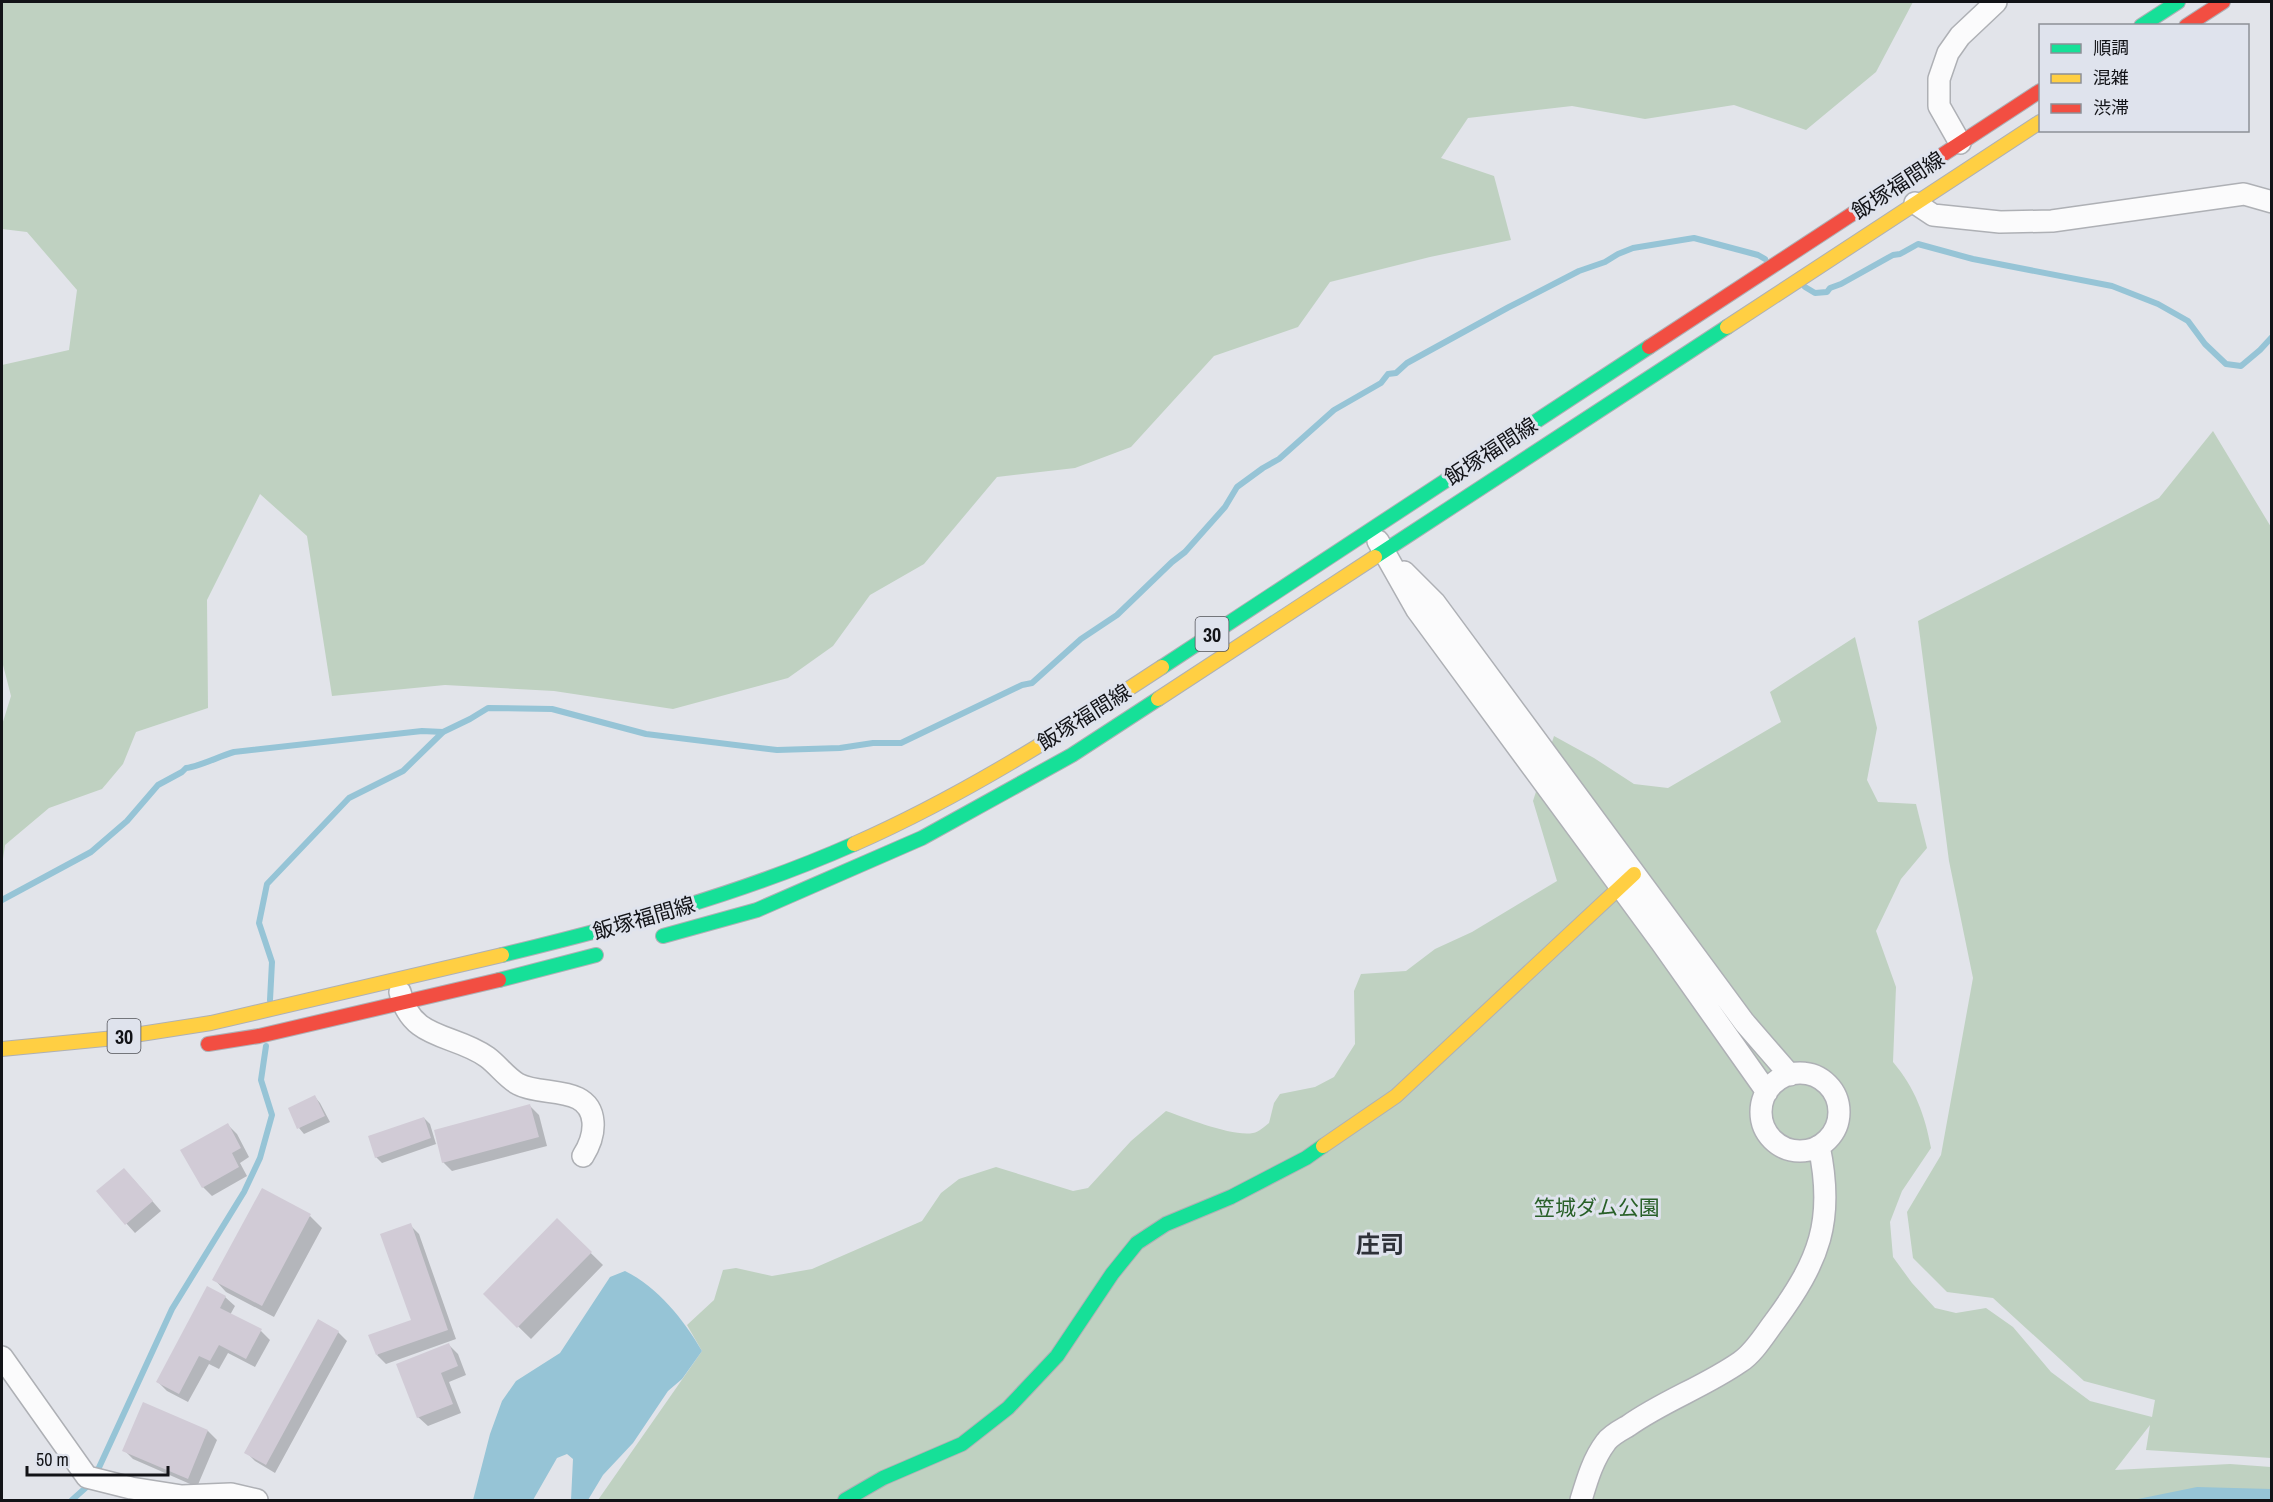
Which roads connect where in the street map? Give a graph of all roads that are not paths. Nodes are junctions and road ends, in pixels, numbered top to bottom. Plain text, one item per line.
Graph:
1 (1996, 2) edge
2 (2178, 2) edge
3 (2223, 2) edge
4 (2144, 24) edge
5 (2189, 24) edge
6 (2039, 92) edge
7 (2039, 123) edge
8 (1960, 143) junction
9 (2271, 202) edge
10 (1915, 203) junction
11 (1370, 531) junction
12 (1385, 552) junction
13 (1627, 881) junction
14 (653, 939) dead end
15 (607, 952) dead end
16 (397, 980) junction
17 (402, 1003) junction
18 (196, 1046) dead end
19 (2, 1049) edge
20 (1790, 1075) junction
21 (1767, 1092) junction
22 (1819, 1146) junction
23 (583, 1156) dead end
24 (2, 1357) edge
25 (257, 1500) edge
26 (845, 1500) edge
27 (1581, 1500) edge

1 - 8 street
2 - 4 main road
3 - 5 main road
6 - 8 main road, 飯塚福間線 / 30
7 - 10 main road, 飯塚福間線 / 30
8 - 11 main road, 飯塚福間線 / 30
9 - 10 street
10 - 12 main road, 飯塚福間線 / 30
11 - 12 street
11 - 16 main road, 飯塚福間線 / 30
12 - 13 street
12 - 14 main road, 飯塚福間線 / 30
13 - 20 street
13 - 21 street
13 - 26 main road
15 - 17 main road, 飯塚福間線
16 - 17 street
16 - 19 main road, 飯塚福間線 / 30
17 - 18 main road, 飯塚福間線
17 - 23 street
20 - 21 street
20 - 22 street
21 - 22 street
22 - 27 street
24 - 25 street

